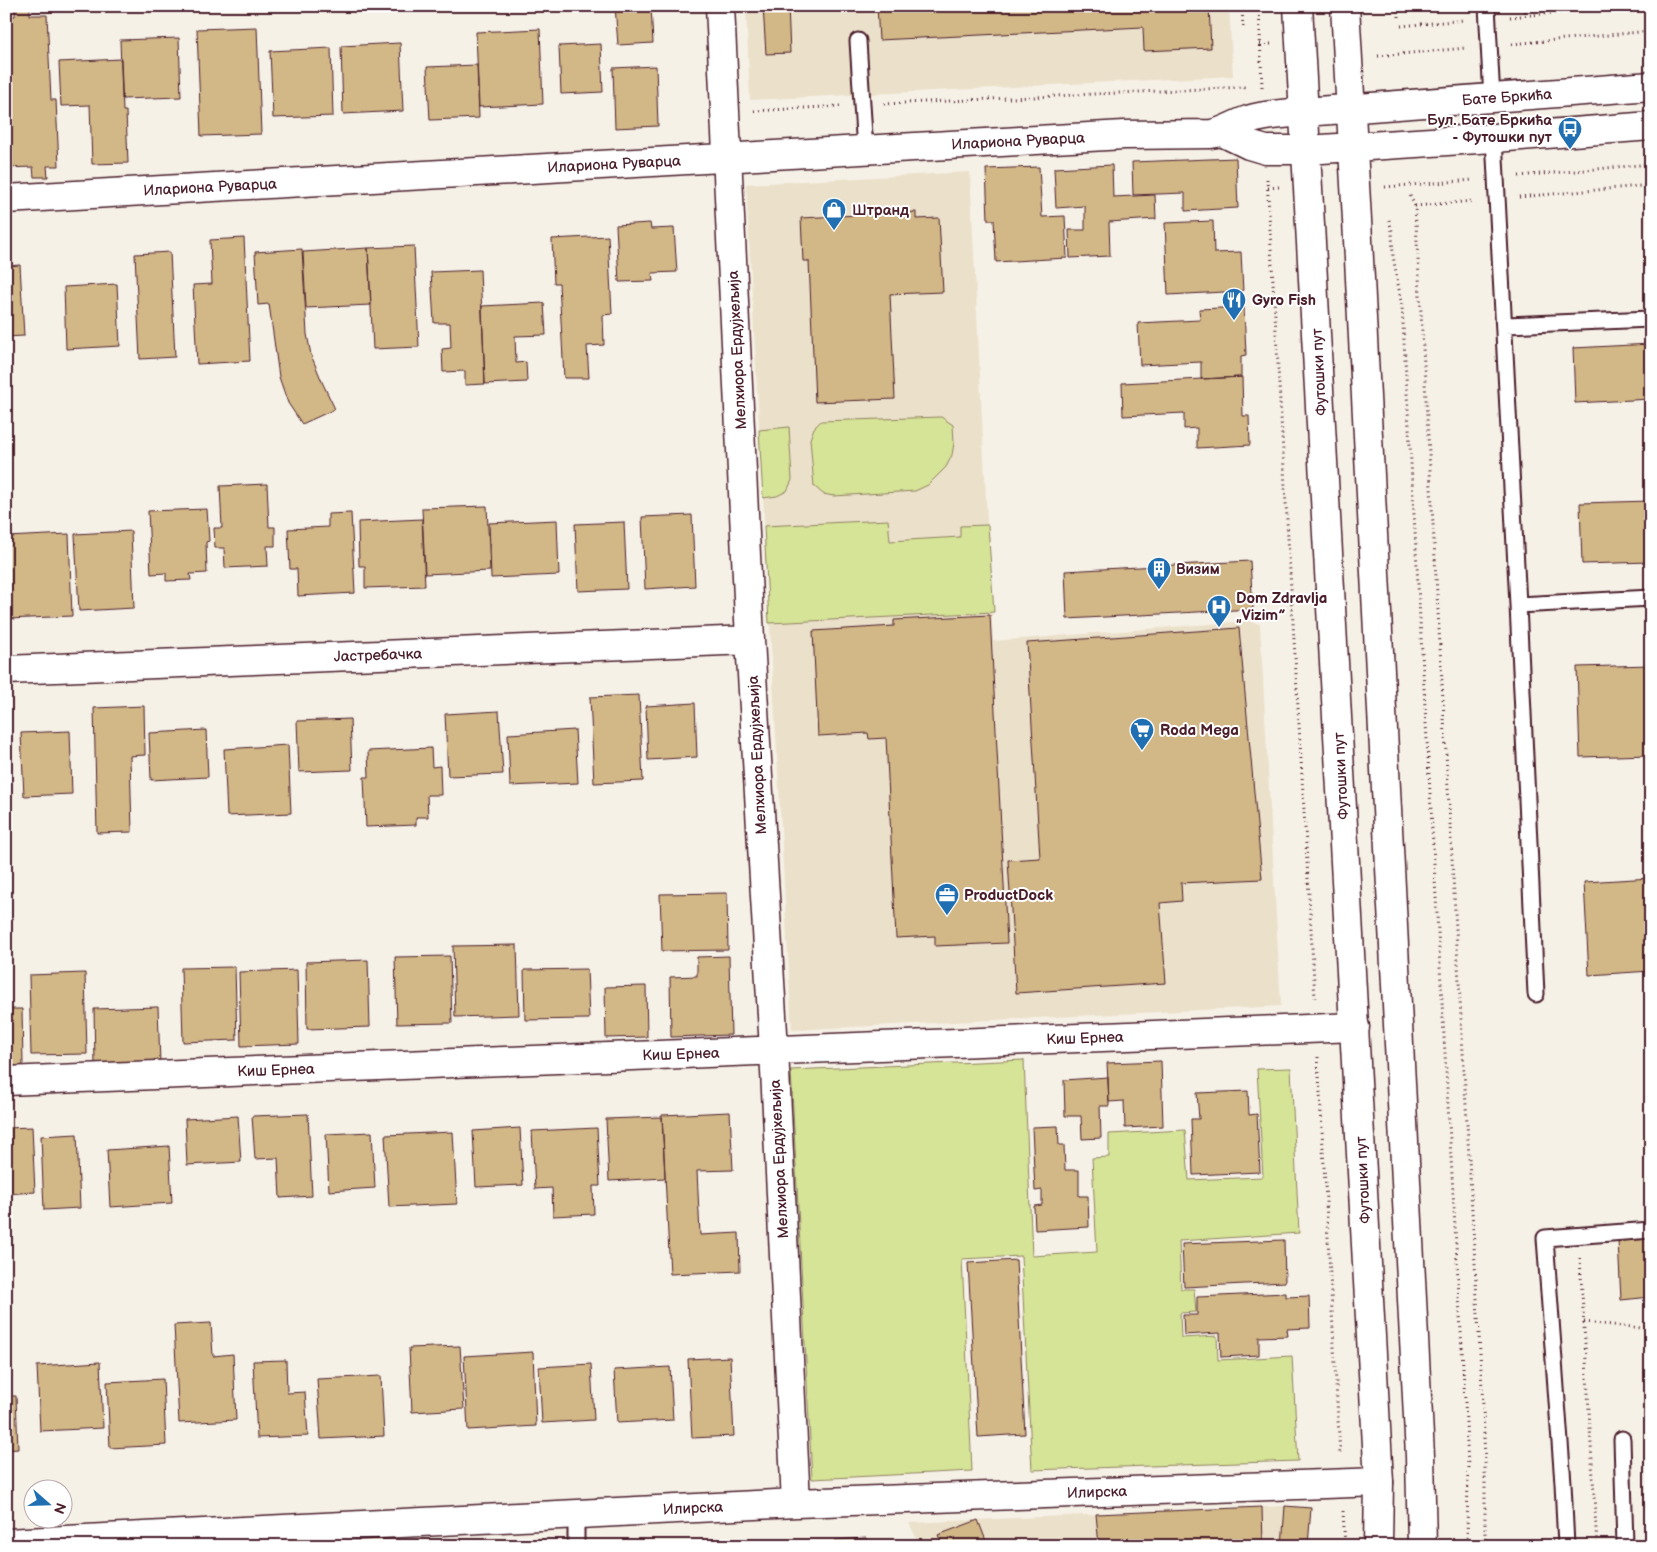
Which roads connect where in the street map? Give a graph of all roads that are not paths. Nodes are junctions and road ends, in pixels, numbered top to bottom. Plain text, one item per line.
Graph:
1 (720, 6) edge
2 (1298, 6) edge
3 (1345, 6) edge
4 (1487, 12) edge
5 (858, 41) dead end
6 (1651, 86) edge
7 (1492, 98) junction
8 (1351, 108) junction
9 (1304, 112) junction
10 (1651, 126) edge
11 (1222, 132) junction
12 (1494, 138) junction
13 (1353, 147) junction
14 (865, 150) junction
15 (1306, 150) junction
16 (728, 158) junction
17 (6, 199) edge
18 (1651, 319) edge
19 (1505, 324) junction
20 (1651, 598) edge
21 (1518, 605) junction
22 (750, 640) junction
23 (6, 670) edge
24 (1536, 994) dead end
25 (1355, 1027) junction
26 (774, 1050) junction
27 (6, 1081) edge
28 (1651, 1230) edge
29 (1622, 1439) dead end
30 (1379, 1482) junction
31 (796, 1503) junction
32 (576, 1514) junction
33 (6, 1543) edge
34 (576, 1546) edge
35 (1378, 1546) edge
36 (1422, 1546) edge
37 (1566, 1546) edge
38 (1625, 1546) edge

1 - 16 street, Мелхиора Ердујхељија
2 - 9 street, Футошки пут
3 - 8 street
4 - 7 lane
5 - 14 lane
6 - 7 street, Бате Бркића
7 - 8 street, Бате Бркића
8 - 9 street, Бате Бркића
8 - 13 street
9 - 11 street, Бате Бркића
9 - 15 street, Футошки пут
10 - 12 street
11 - 14 street, Илариона Руварца
11 - 15 street
12 - 13 street
12 - 19 lane
13 - 15 street
13 - 36 street
14 - 16 street, Илариона Руварца
15 - 25 street, Футошки пут
16 - 17 street, Илариона Руварца
16 - 22 street, Мелхиора Ердујхељија
18 - 19 lane
19 - 21 lane
20 - 21 lane
21 - 24 lane
22 - 23 street, Јастребачка
22 - 26 street, Мелхиора Ердујхељија
25 - 26 street, Киш Ернеа
25 - 30 street, Футошки пут
26 - 27 street, Киш Ернеа
26 - 31 street, Мелхиора Ердујхељија
28 - 37 lane
29 - 38 lane
30 - 31 street, Илирска
30 - 35 street, Футошки пут
31 - 32 street, Илирска
32 - 33 street, Илирска
32 - 34 lane

